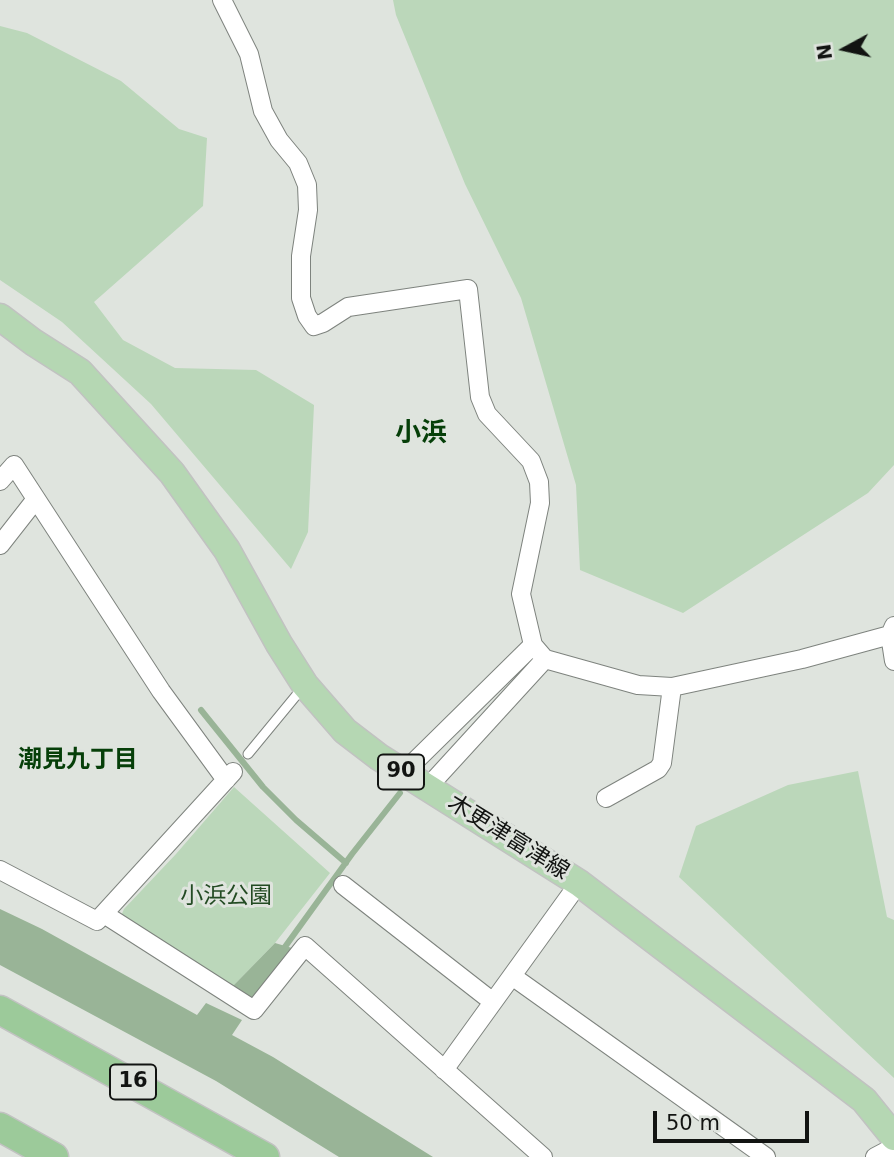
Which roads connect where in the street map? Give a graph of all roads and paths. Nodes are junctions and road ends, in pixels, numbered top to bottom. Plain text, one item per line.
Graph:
1 (222, 0) edge
2 (0, 317) edge
3 (0, 481) edge
4 (36, 499) junction
5 (0, 545) edge
6 (893, 630) edge
7 (539, 652) junction
8 (894, 661) edge
9 (305, 685) junction
10 (672, 687) junction
11 (248, 754) dead end
12 (403, 773) junction
13 (427, 788) junction
14 (606, 798) dead end
15 (0, 870) edge
16 (579, 883) junction
17 (343, 885) dead end
18 (104, 914) junction
19 (512, 976) junction
20 (493, 1002) junction
21 (0, 1010) edge
22 (444, 1070) junction
23 (0, 1127) edge
24 (894, 1137) edge
25 (894, 1147) edge
26 (54, 1157) edge
27 (265, 1157) edge
28 (543, 1157) edge
29 (766, 1157) edge
30 (875, 1157) edge

1 - 7 street
2 - 9 main road, 木更津富津線 / 90
3 - 4 street
4 - 5 street
4 - 18 street
6 - 8 street
6 - 10 street
7 - 10 street
7 - 12 street
7 - 13 street
9 - 11 lane
9 - 12 main road, 木更津富津線 / 90
10 - 14 street
12 - 13 main road, 木更津富津線 / 90
13 - 16 main road, 木更津富津線 / 90
15 - 18 street
16 - 19 street
16 - 24 main road, 木更津富津線 / 90
17 - 20 street
18 - 22 street
19 - 20 street
19 - 29 street
20 - 22 street
21 - 27 highway, 16
22 - 28 street
23 - 26 highway
25 - 30 street

